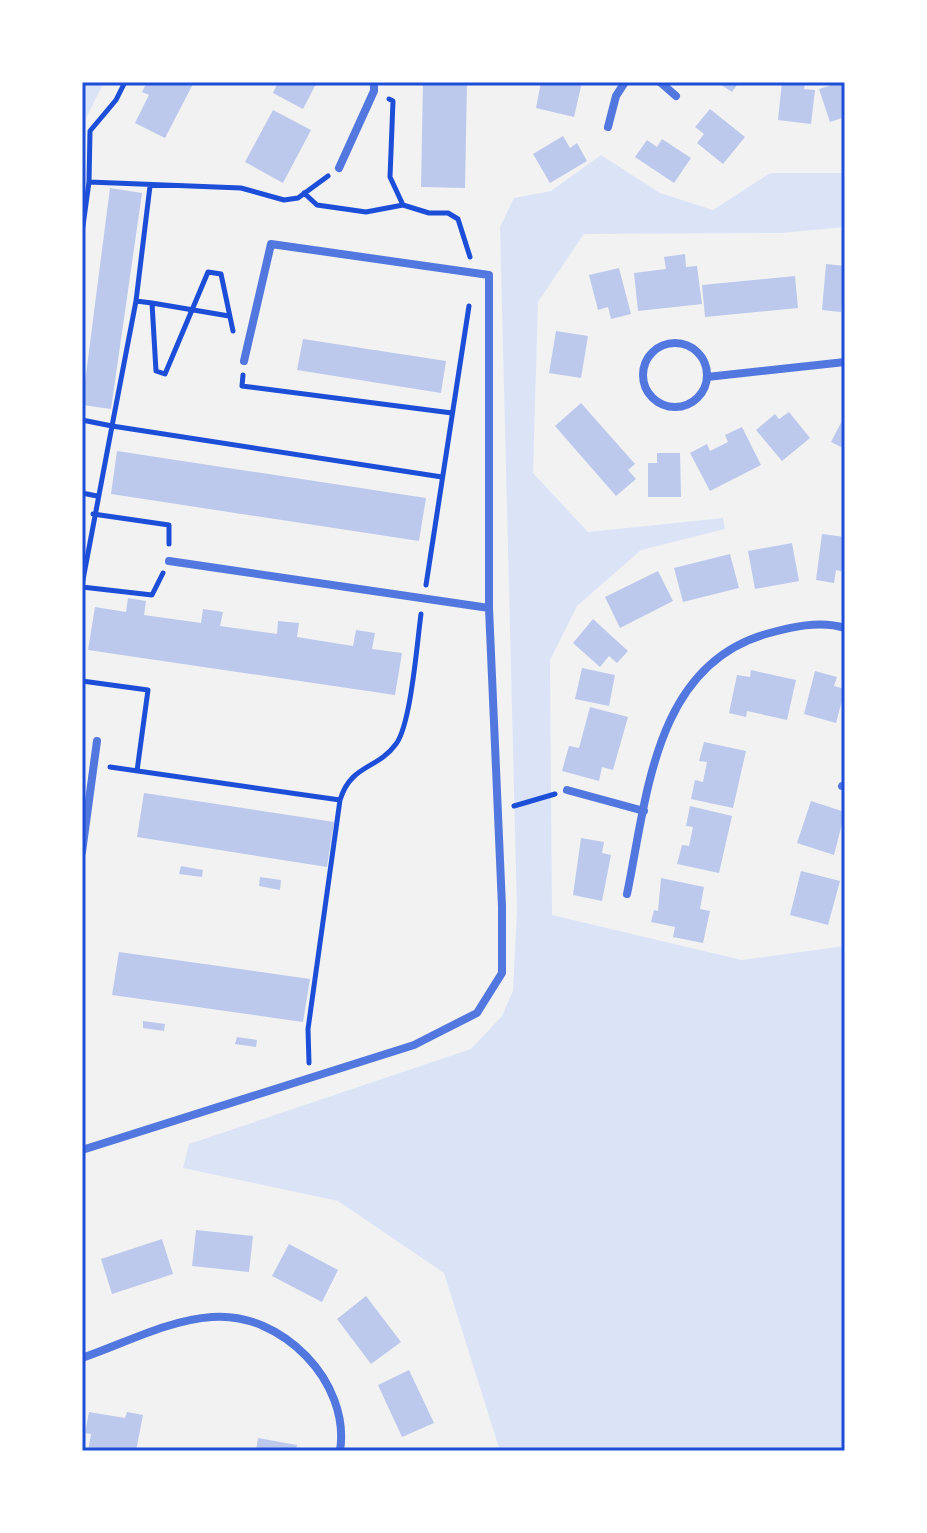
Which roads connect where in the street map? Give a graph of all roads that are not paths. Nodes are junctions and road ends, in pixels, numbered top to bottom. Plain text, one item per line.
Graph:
1 (625, 82) edge
2 (660, 82) edge
3 (374, 86) edge
4 (676, 96) dead end
5 (608, 127) dead end
6 (339, 168) road end
7 (244, 361) dead end
8 (845, 362) edge
9 (707, 377) junction
10 (169, 561) road end
11 (489, 608) junction
12 (845, 628) edge
13 (97, 741) dead end
14 (567, 790) road end
15 (644, 811) junction
16 (82, 852) edge
17 (627, 894) dead end
18 (82, 1150) edge
19 (82, 1358) edge
20 (340, 1451) edge

1 - 5 street
2 - 4 street
3 - 6 street
7 - 11 street
8 - 9 street
9 - 9 street
10 - 11 street
11 - 18 street
12 - 15 street
13 - 16 street
14 - 15 street
15 - 17 street
19 - 20 street

